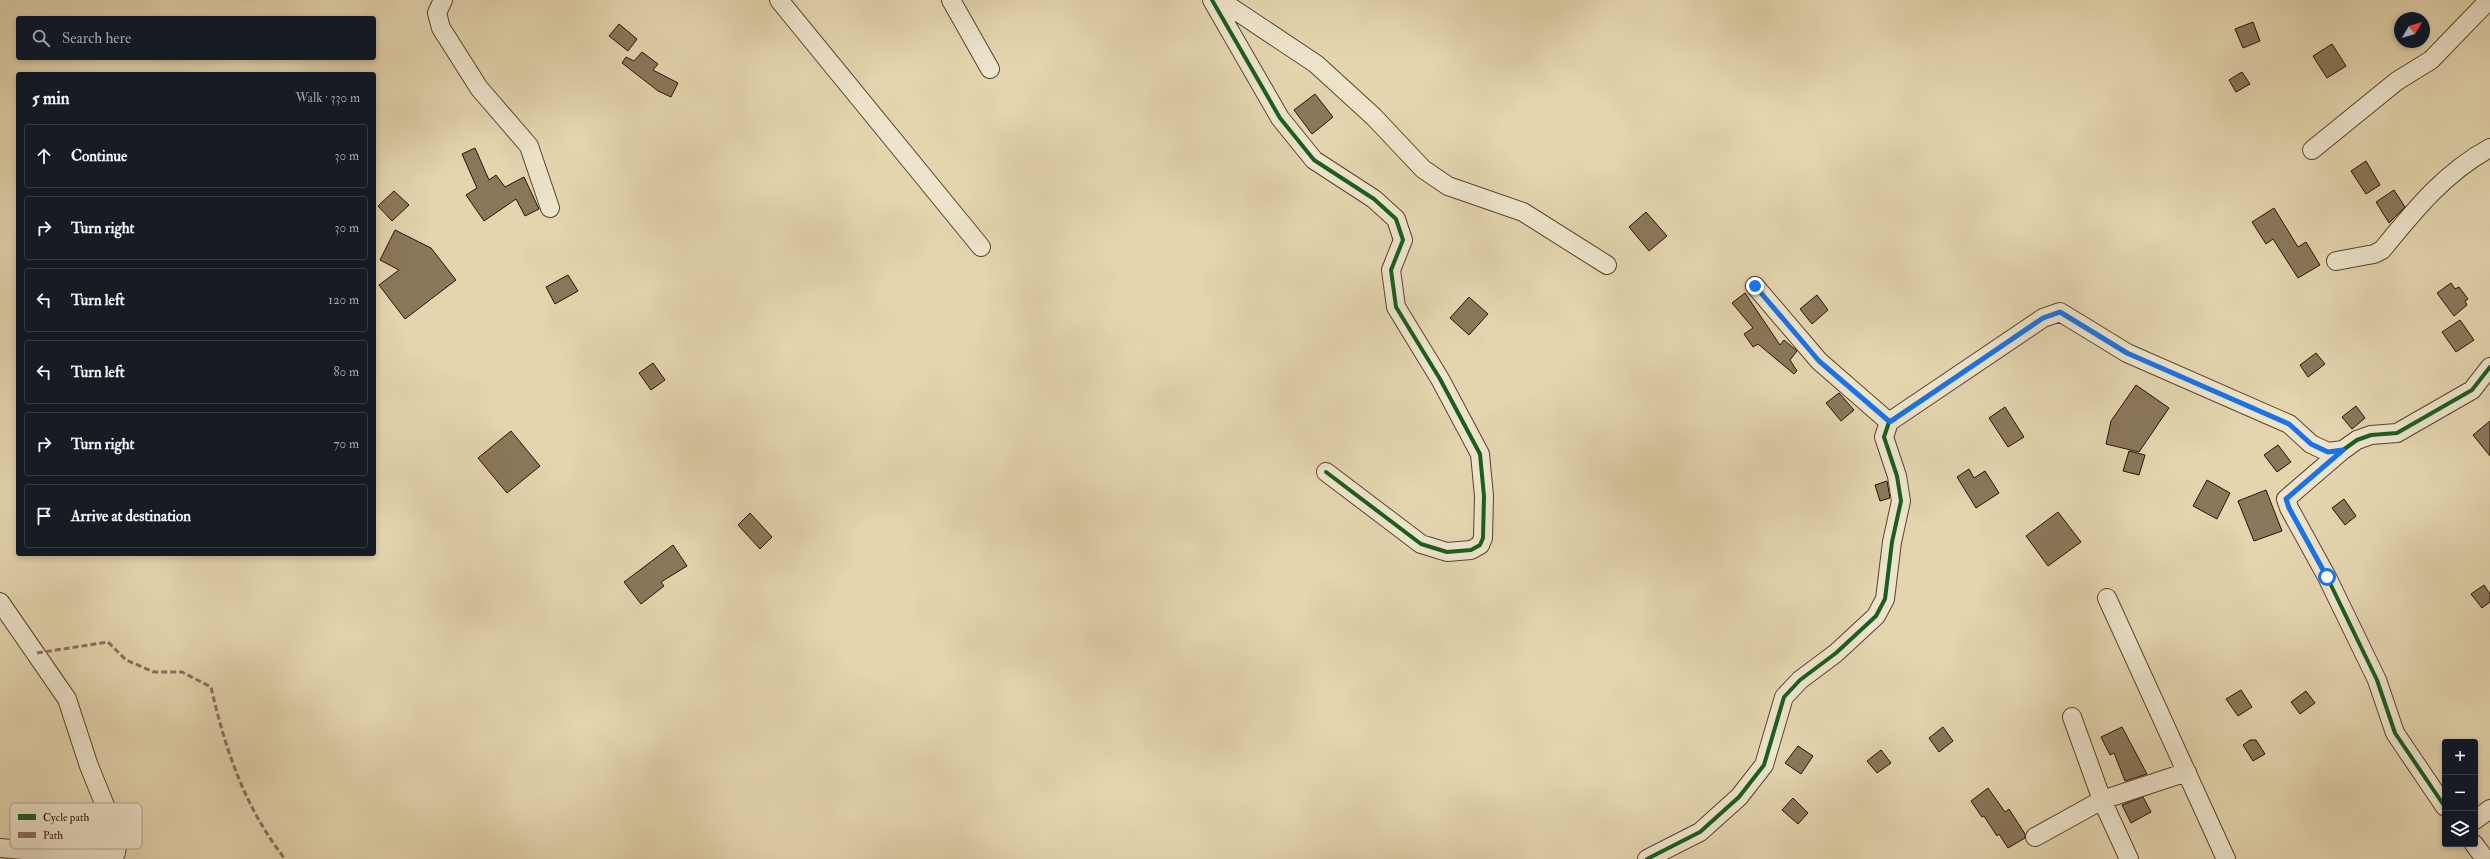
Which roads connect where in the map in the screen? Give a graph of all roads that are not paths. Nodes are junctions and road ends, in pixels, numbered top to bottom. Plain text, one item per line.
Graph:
1 (443, 0) edge
2 (779, 0) edge
3 (951, 0) edge
4 (1212, 0) edge
5 (1220, 0) edge
6 (2489, 0) edge
7 (990, 69) dead end
8 (2490, 148) edge
9 (2312, 150) dead end
10 (550, 208) dead end
11 (981, 247) dead end
12 (2336, 261) dead end
13 (1606, 265) dead end
14 (1755, 286) dead end
15 (2490, 367) edge
16 (1890, 422) junction
17 (2343, 450) junction
18 (1326, 472) dead end
19 (2107, 598) dead end
20 (0, 602) edge
21 (2072, 717) dead end
22 (2187, 772) junction
23 (2102, 800) junction
24 (104, 803) edge
25 (2442, 803) edge
26 (2490, 809) edge
27 (2478, 818) edge
28 (2035, 837) dead end
29 (2476, 847) edge
30 (0, 848) edge
31 (10, 849) edge
32 (12, 849) edge
33 (115, 856) edge
34 (2222, 858) edge
35 (1647, 859) edge
36 (2129, 859) edge
37 (2485, 859) edge

1 - 10 street
2 - 11 street
3 - 7 street
4 - 18 street
5 - 13 street
6 - 9 street
8 - 12 street
14 - 16 street
15 - 17 street
16 - 17 street
16 - 35 street
17 - 25 street
19 - 22 street
20 - 24 street
21 - 23 street
22 - 23 street
22 - 34 street
23 - 28 street
23 - 36 street
26 - 27 street
29 - 37 street
30 - 31 street
32 - 33 street

